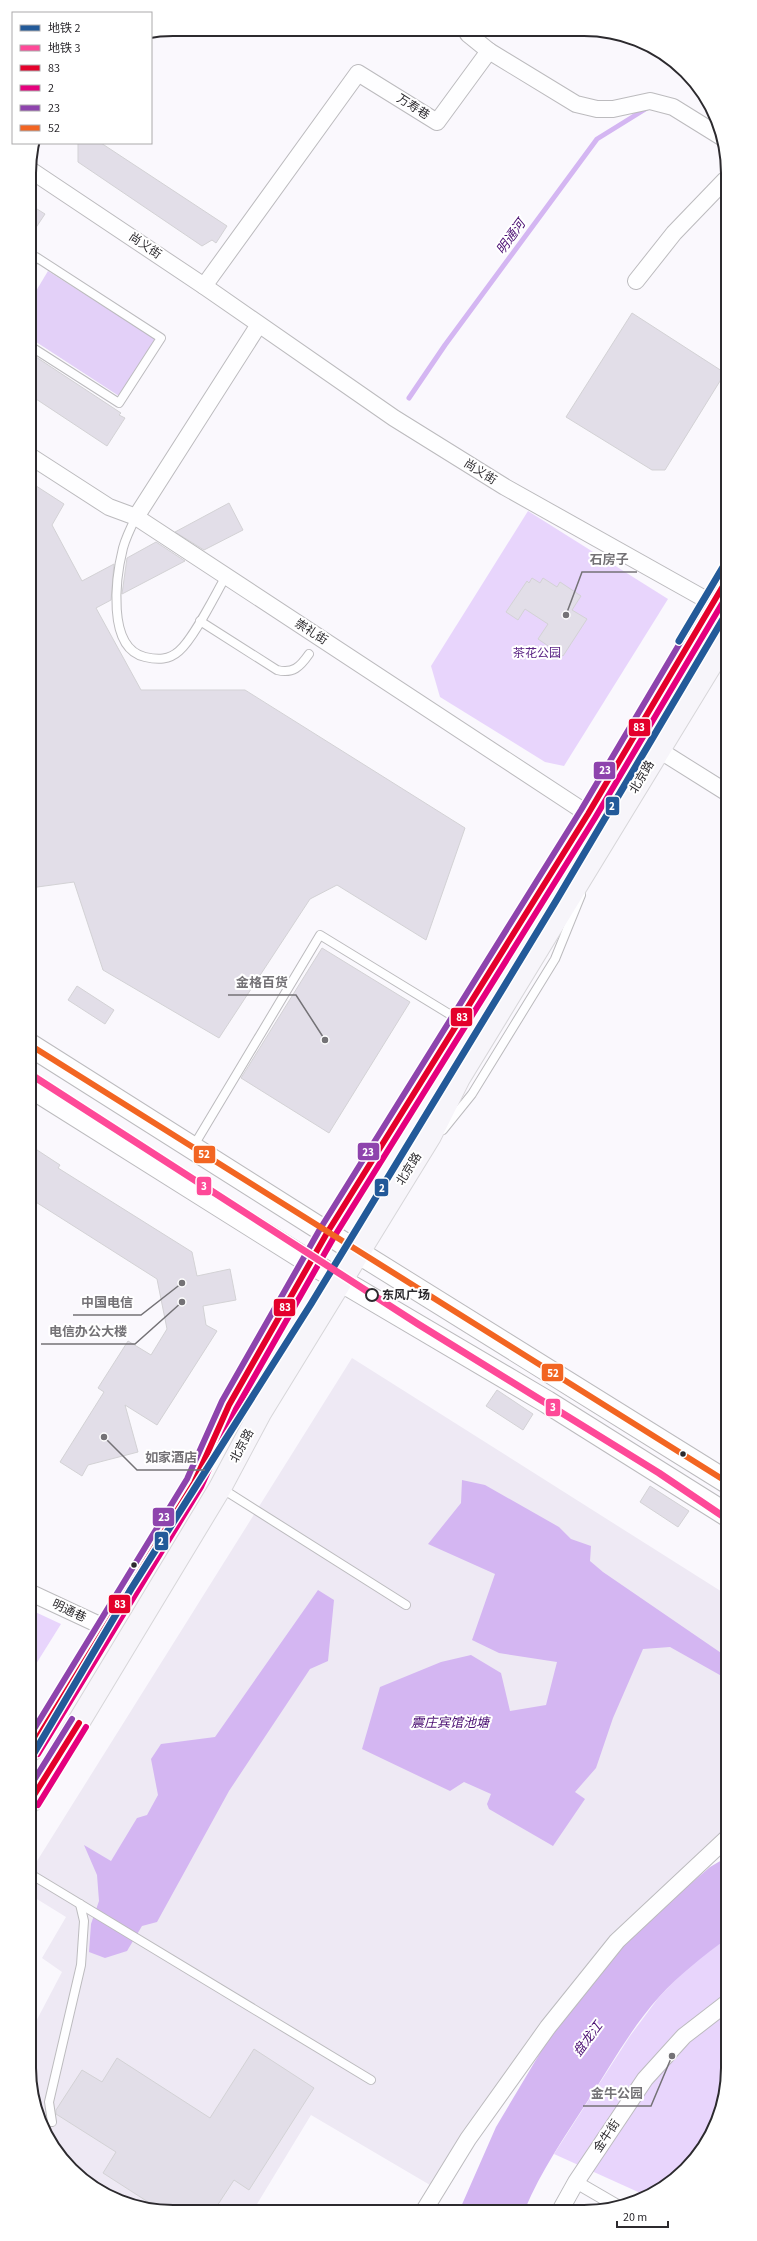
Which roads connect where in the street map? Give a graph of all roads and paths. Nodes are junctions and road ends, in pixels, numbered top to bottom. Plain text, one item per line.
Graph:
1 (471, 36) edge
2 (489, 50) junction
3 (715, 133) edge
4 (36, 174) edge
5 (721, 184) edge
6 (36, 257) edge
7 (636, 281) dead end
8 (204, 286) junction
9 (258, 326) junction
10 (36, 350) edge
11 (36, 460) edge
12 (136, 517) junction
13 (226, 576) junction
14 (721, 589) edge
15 (712, 603) junction
16 (200, 621) junction
17 (721, 648) edge
18 (309, 654) dead end
19 (659, 750) junction
20 (721, 789) edge
21 (588, 814) junction
22 (460, 1021) junction
23 (36, 1049) edge
24 (36, 1091) edge
25 (192, 1148) junction
26 (327, 1233) junction
27 (358, 1251) junction
28 (310, 1263) junction
29 (341, 1280) junction
30 (721, 1478) edge
31 (220, 1488) junction
32 (721, 1511) edge
33 (36, 1595) edge
34 (406, 1605) dead end
35 (106, 1628) junction
36 (36, 1742) edge
37 (36, 1793) edge
38 (721, 1844) edge
39 (36, 1877) edge
40 (80, 1904) junction
41 (721, 2007) edge
42 (371, 2080) dead end
43 (52, 2122) dead end
44 (576, 2182) junction
45 (611, 2202) edge
46 (427, 2205) edge
47 (563, 2205) edge

1 - 2 street
2 - 3 street
2 - 8 street, 万寿巷
4 - 8 street, 尚义街
5 - 7 street
6 - 10 lane
8 - 9 street, 尚义街
9 - 12 street
9 - 15 street, 尚义街
11 - 12 street, 崇礼街
12 - 13 street, 崇礼街
12 - 16 lane
13 - 16 lane
13 - 21 street, 崇礼街
14 - 15 main road
15 - 21 main road
16 - 18 lane
17 - 19 main road, 北京路
19 - 20 street
19 - 27 main road, 北京路
21 - 22 main road
22 - 25 lane
22 - 26 main road
23 - 25 main road
24 - 28 main road
25 - 26 main road
26 - 27 main road
26 - 28 main road
27 - 29 main road, 北京路
27 - 30 main road
28 - 29 main road
28 - 35 main road
29 - 31 main road, 北京路
29 - 32 main road
31 - 34 lane
31 - 37 main road, 北京路
33 - 35 street, 明通巷
35 - 36 main road
38 - 46 street
39 - 40 lane
40 - 42 lane
40 - 43 lane
41 - 44 street, 金牛街
44 - 45 street
44 - 47 street, 金牛街

